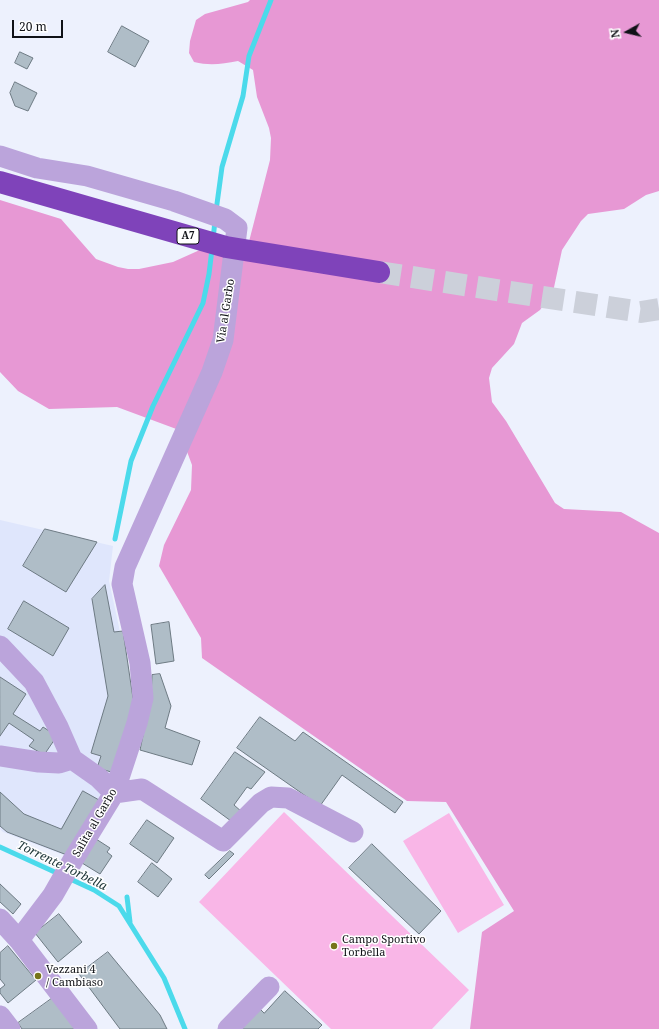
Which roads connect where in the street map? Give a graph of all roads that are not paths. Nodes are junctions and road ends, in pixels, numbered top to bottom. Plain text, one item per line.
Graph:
1 (0, 156) edge
2 (0, 182) edge
3 (379, 272) tunnel mouth
4 (0, 646) edge
5 (136, 646) joint
6 (0, 756) edge
7 (72, 759) junction
8 (114, 793) junction
9 (353, 832) dead end
10 (7, 931) edge
11 (269, 987) dead end
12 (0, 1016) edge
13 (10, 1029) edge
14 (88, 1029) edge
15 (228, 1029) edge

1 - 5 street, Via al Garbo
2 - 3 highway, A7, bridge
4 - 7 street
5 - 8 street, Salita al Garbo
6 - 7 street
7 - 8 street
8 - 9 street
8 - 10 street, Salita al Garbo
10 - 14 street
11 - 15 street
12 - 13 street

